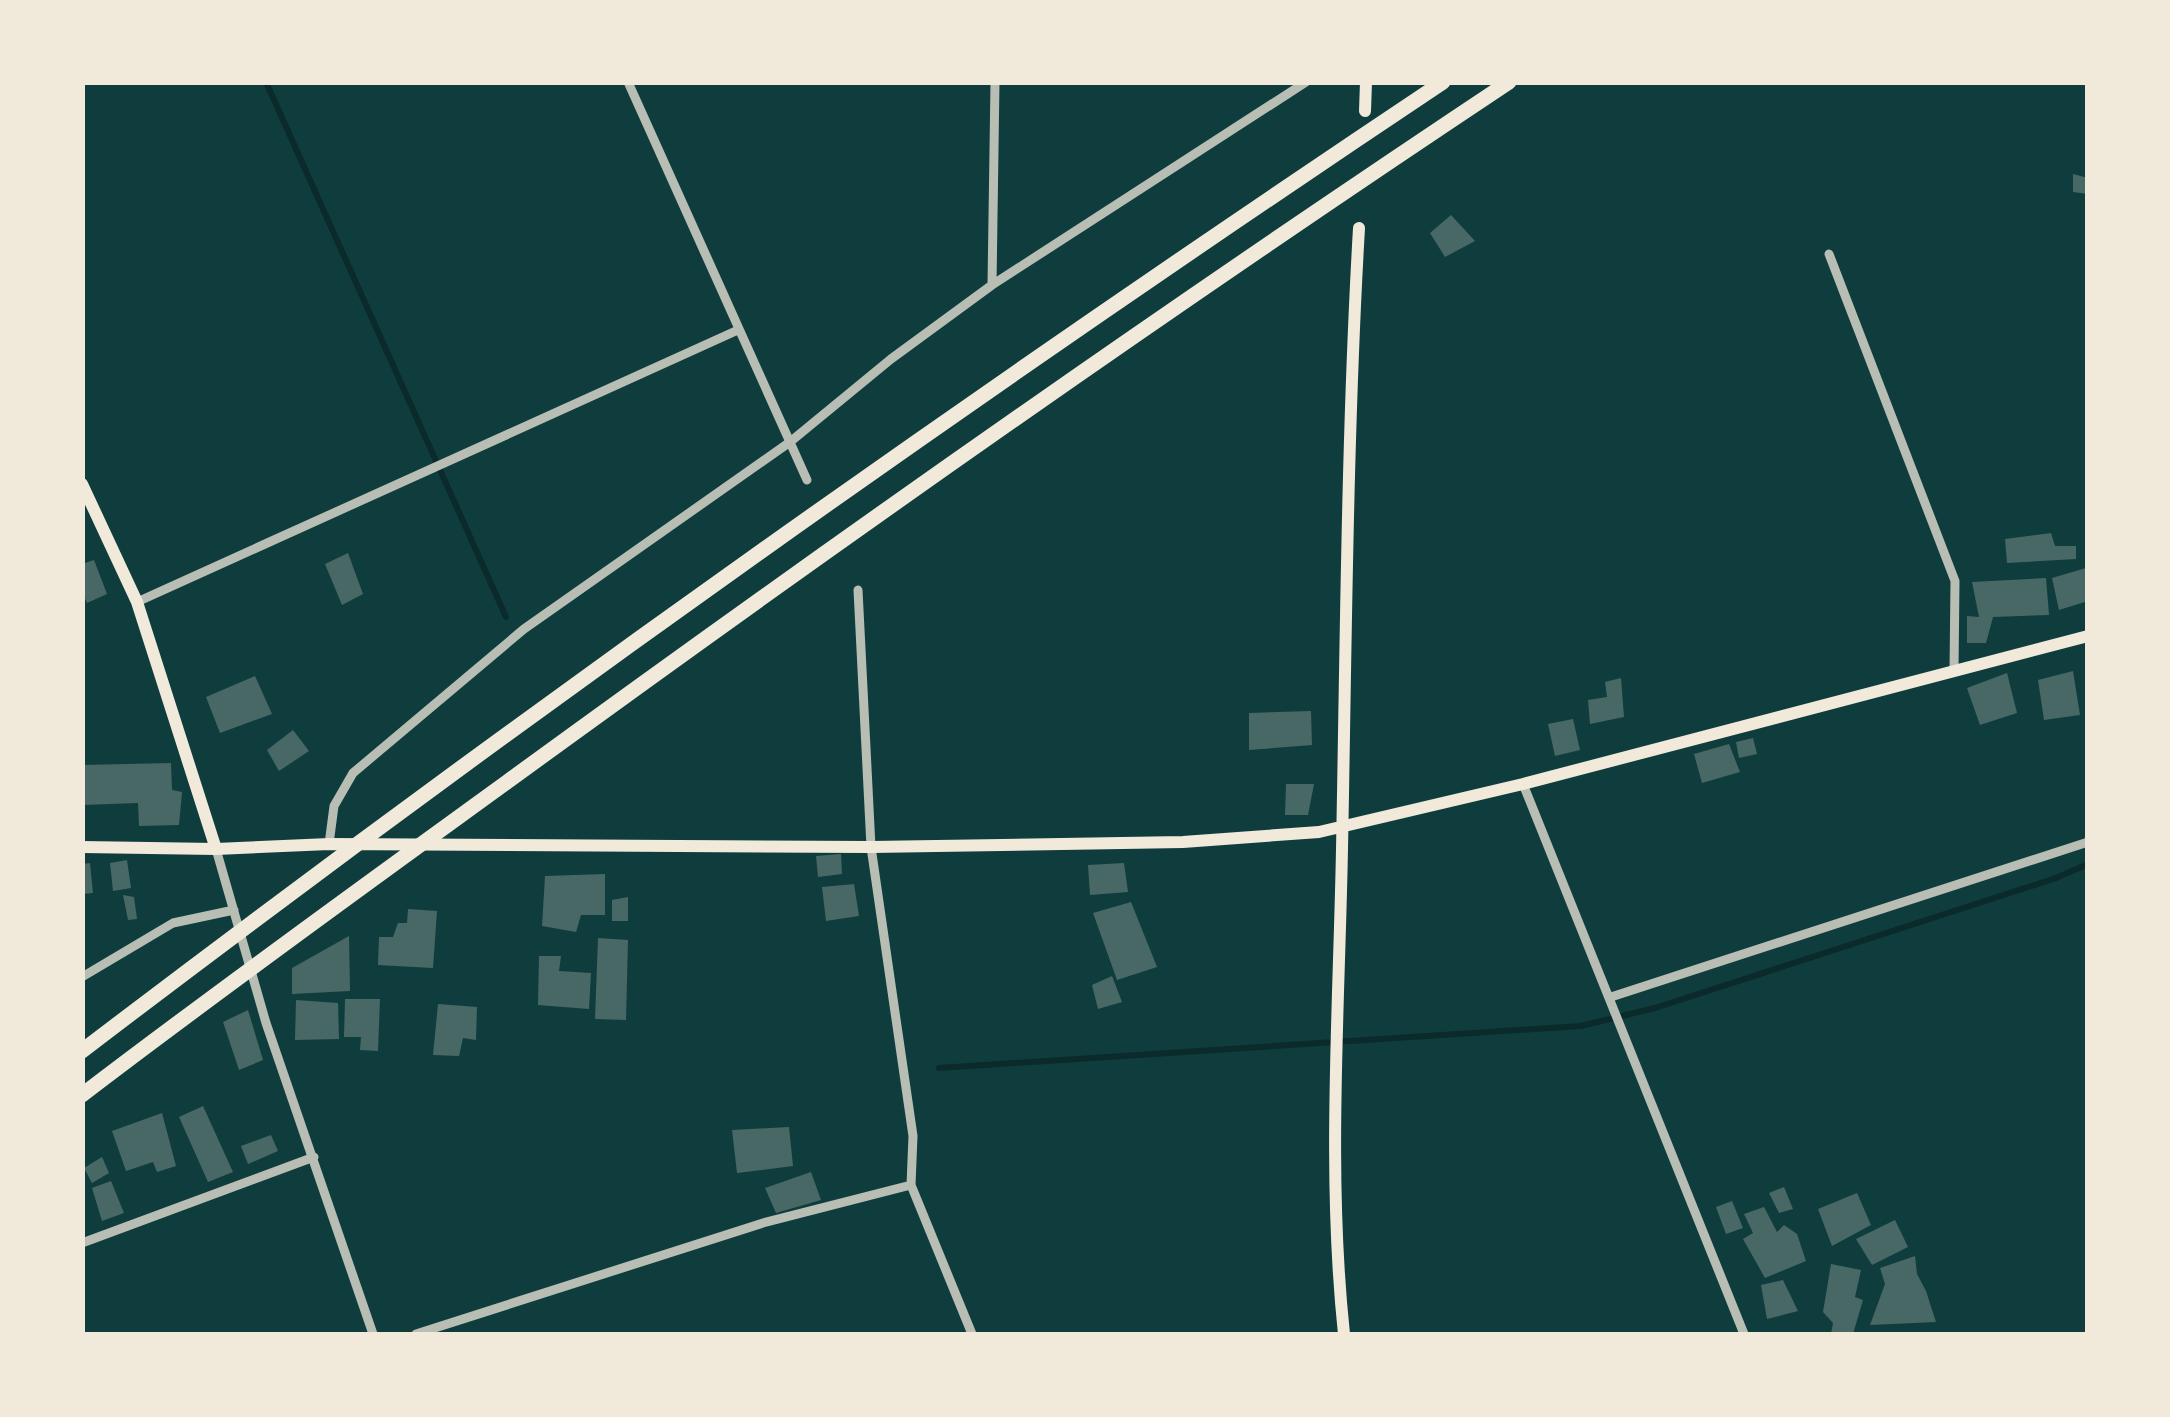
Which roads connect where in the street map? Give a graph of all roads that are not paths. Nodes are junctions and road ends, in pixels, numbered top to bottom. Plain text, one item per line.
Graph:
1 (628, 82) edge
2 (996, 82) edge
3 (1306, 82) edge
4 (1366, 82) edge
5 (1442, 82) edge
6 (1509, 82) edge
7 (1365, 110) dead end
8 (1359, 228) dead end
9 (1829, 254) dead end
10 (992, 285) junction
11 (738, 330) junction
12 (790, 442) junction
13 (807, 480) dead end
14 (82, 484) edge
15 (858, 590) dead end
16 (137, 602) junction
17 (2088, 636) edge
18 (1954, 671) junction
19 (1523, 784) junction
20 (1343, 826) junction
21 (2088, 842) edge
22 (329, 844) junction
23 (82, 846) edge
24 (871, 847) junction
25 (216, 849) junction
26 (234, 910) junction
27 (82, 977) edge
28 (1611, 997) junction
29 (82, 1051) edge
30 (82, 1095) edge
31 (314, 1157) junction
32 (911, 1185) junction
33 (82, 1243) edge
34 (373, 1334) edge
35 (416, 1334) edge
36 (972, 1334) edge
37 (1344, 1334) edge
38 (1744, 1334) edge

1 - 11 street
2 - 10 street
3 - 10 street
4 - 7 main road
5 - 29 highway
6 - 30 highway
8 - 20 main road
9 - 18 street
10 - 12 street
11 - 12 street
11 - 16 street
12 - 13 street
12 - 22 street
14 - 16 main road
15 - 24 street
16 - 25 main road
17 - 18 main road
18 - 19 main road
19 - 20 main road
19 - 28 street
20 - 24 main road
20 - 37 main road
21 - 28 street
22 - 24 main road
22 - 25 main road
23 - 25 main road
24 - 32 street
25 - 26 street
26 - 27 street
26 - 31 street
28 - 38 street
31 - 33 street
31 - 34 street
32 - 35 street
32 - 36 street

